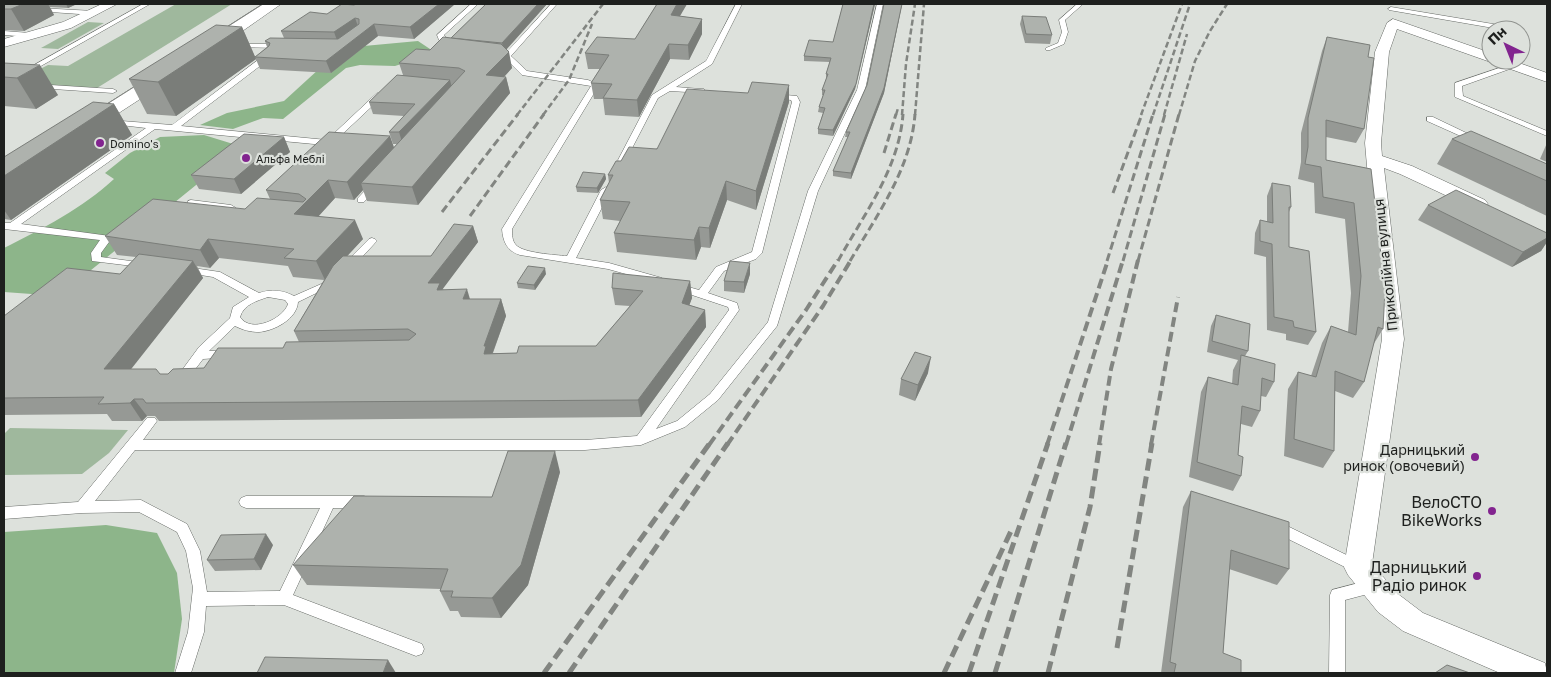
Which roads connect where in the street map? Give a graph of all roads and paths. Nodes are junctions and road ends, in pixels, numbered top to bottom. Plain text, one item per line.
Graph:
1 (111, 4) edge
2 (147, 4) edge
3 (252, 4) edge
4 (273, 4) edge
5 (475, 4) edge
6 (554, 4) edge
7 (739, 4) edge
8 (880, 4) edge
9 (1080, 4) edge
10 (34, 9) dead end
11 (1392, 12) edge
12 (94, 13) junction
13 (1481, 24) edge
14 (4, 33) edge
15 (30, 35) junction
16 (4, 43) edge
17 (294, 45) edge
18 (231, 46) edge
19 (1048, 49) dead end
20 (196, 50) junction
21 (460, 52) edge
22 (1481, 52) edge
23 (488, 55) edge
24 (269, 56) edge
25 (507, 56) junction
26 (1502, 70) edge
27 (1525, 70) edge
28 (1547, 78) edge
29 (4, 84) edge
30 (667, 88) junction
31 (387, 89) edge
32 (113, 91) junction
33 (714, 92) edge
34 (760, 95) edge
35 (1430, 119) dead end
36 (95, 120) junction
37 (155, 125) junction
38 (175, 127) junction
39 (1547, 134) edge
40 (341, 143) edge
41 (1484, 143) edge
42 (321, 150) edge
43 (1374, 159) junction
44 (619, 165) edge
45 (380, 178) edge
46 (610, 182) edge
47 (361, 200) edge
48 (191, 203) edge
49 (238, 209) edge
50 (1494, 210) edge
51 (8, 226) edge
52 (372, 241) dead end
53 (570, 260) junction
54 (158, 267) edge
55 (177, 269) edge
56 (702, 294) junction
57 (258, 297) junction
58 (292, 301) junction
59 (234, 321) junction
60 (199, 354) junction
61 (238, 354) edge
62 (176, 386) edge
63 (151, 421) dead end
64 (641, 440) junction
65 (133, 445) junction
66 (246, 502) dead end
67 (329, 502) junction
68 (378, 502) edge
69 (82, 507) junction
70 (4, 513) edge
71 (1264, 521) edge
72 (1366, 576) junction
73 (284, 598) junction
74 (199, 599) junction
75 (416, 649) dead end
76 (184, 673) edge
77 (1337, 673) edge
78 (1534, 673) edge

1 - 12 street
2 - 29 lane
3 - 20 street
4 - 20 street
5 - 21 lane
6 - 25 lane
7 - 30 lane
8 - 64 lane
9 - 19 lane
10 - 12 lane
11 - 13 lane
11 - 22 street
11 - 43 street, Приколійна вулиця
12 - 15 street
14 - 15 lane
15 - 16 street
17 - 18 lane
20 - 32 street
20 - 36 street
23 - 25 lane
24 - 38 lane
25 - 53 lane
26 - 39 lane
27 - 28 street
29 - 32 lane
30 - 33 lane
30 - 44 lane
31 - 42 lane
32 - 36 street
34 - 56 lane
35 - 41 lane
36 - 37 lane
37 - 38 lane
37 - 51 lane
38 - 40 lane
43 - 50 street
43 - 72 street, Приколійна вулиця
45 - 47 lane
46 - 53 lane
48 - 49 lane
51 - 54 lane
52 - 58 lane
53 - 56 lane
55 - 57 lane
56 - 64 lane
57 - 58 lane
57 - 59 lane
58 - 59 lane
59 - 60 lane
60 - 61 lane
60 - 62 lane
63 - 65 lane
64 - 65 lane
65 - 69 lane
66 - 67 lane
67 - 68 lane
67 - 73 lane
69 - 70 lane
69 - 74 lane
71 - 72 lane
72 - 77 lane
72 - 78 street
73 - 74 lane
73 - 75 lane
74 - 76 lane

